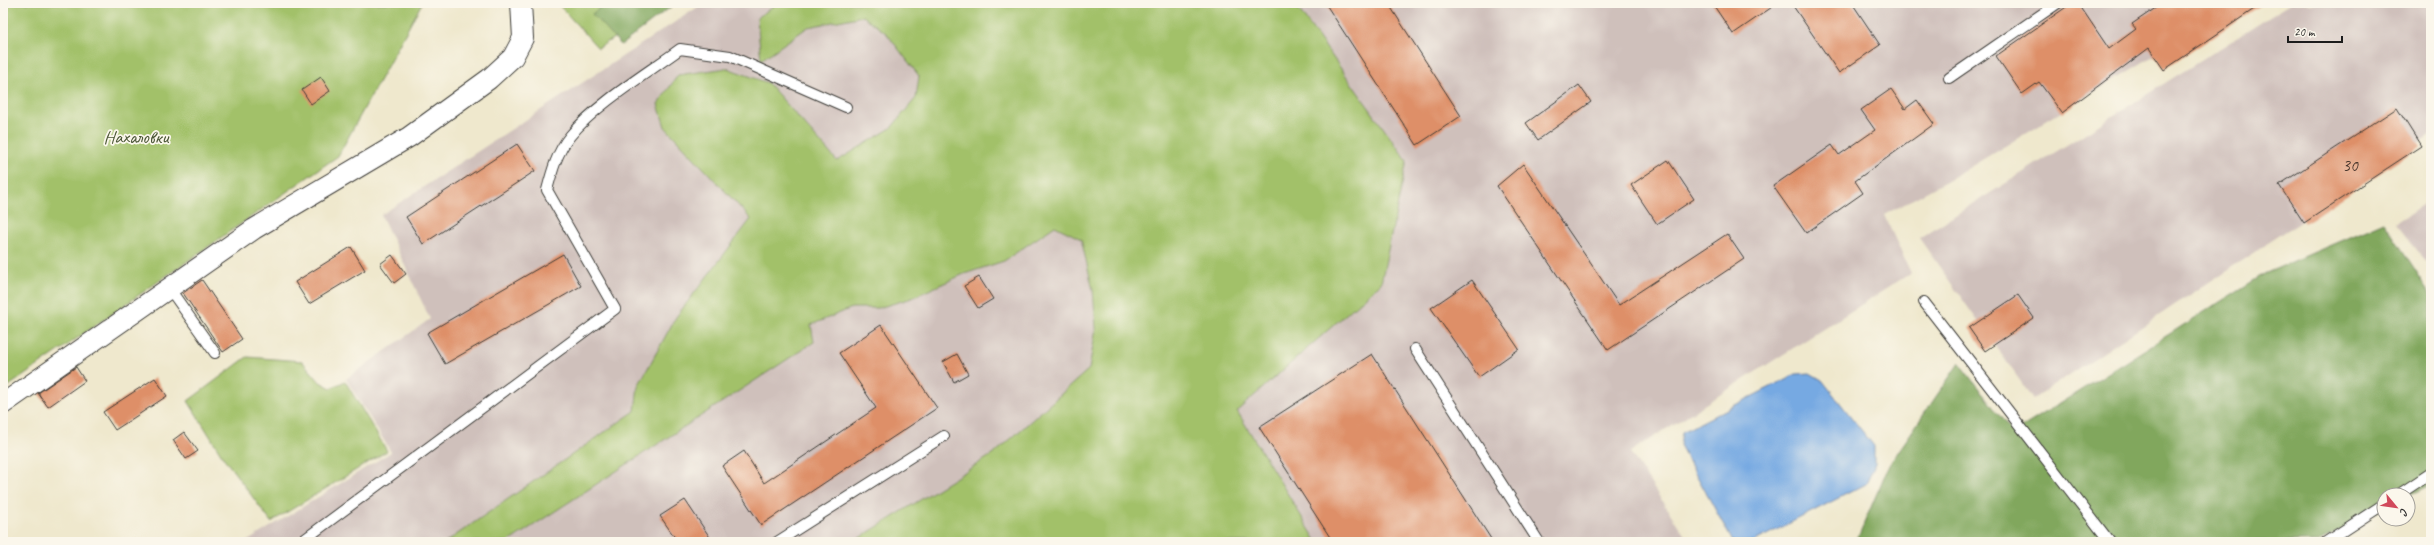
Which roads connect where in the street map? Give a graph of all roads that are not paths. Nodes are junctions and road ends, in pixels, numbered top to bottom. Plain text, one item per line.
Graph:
1 (521, 3) edge
2 (2058, 3) edge
3 (1949, 78) dead end
4 (846, 107) dead end
5 (169, 288) junction
6 (1924, 302) dead end
7 (1415, 350) dead end
8 (215, 353) dead end
9 (3, 404) edge
10 (944, 436) dead end
11 (2431, 473) edge
12 (2410, 487) edge
13 (2376, 509) edge
14 (301, 542) edge
15 (776, 542) edge
16 (1539, 542) edge
17 (2110, 542) edge
18 (2326, 542) edge

1 - 5 street
2 - 3 lane
4 - 14 lane
5 - 8 lane
5 - 9 street
6 - 17 lane
7 - 16 lane
10 - 15 lane
11 - 12 lane
13 - 18 lane

